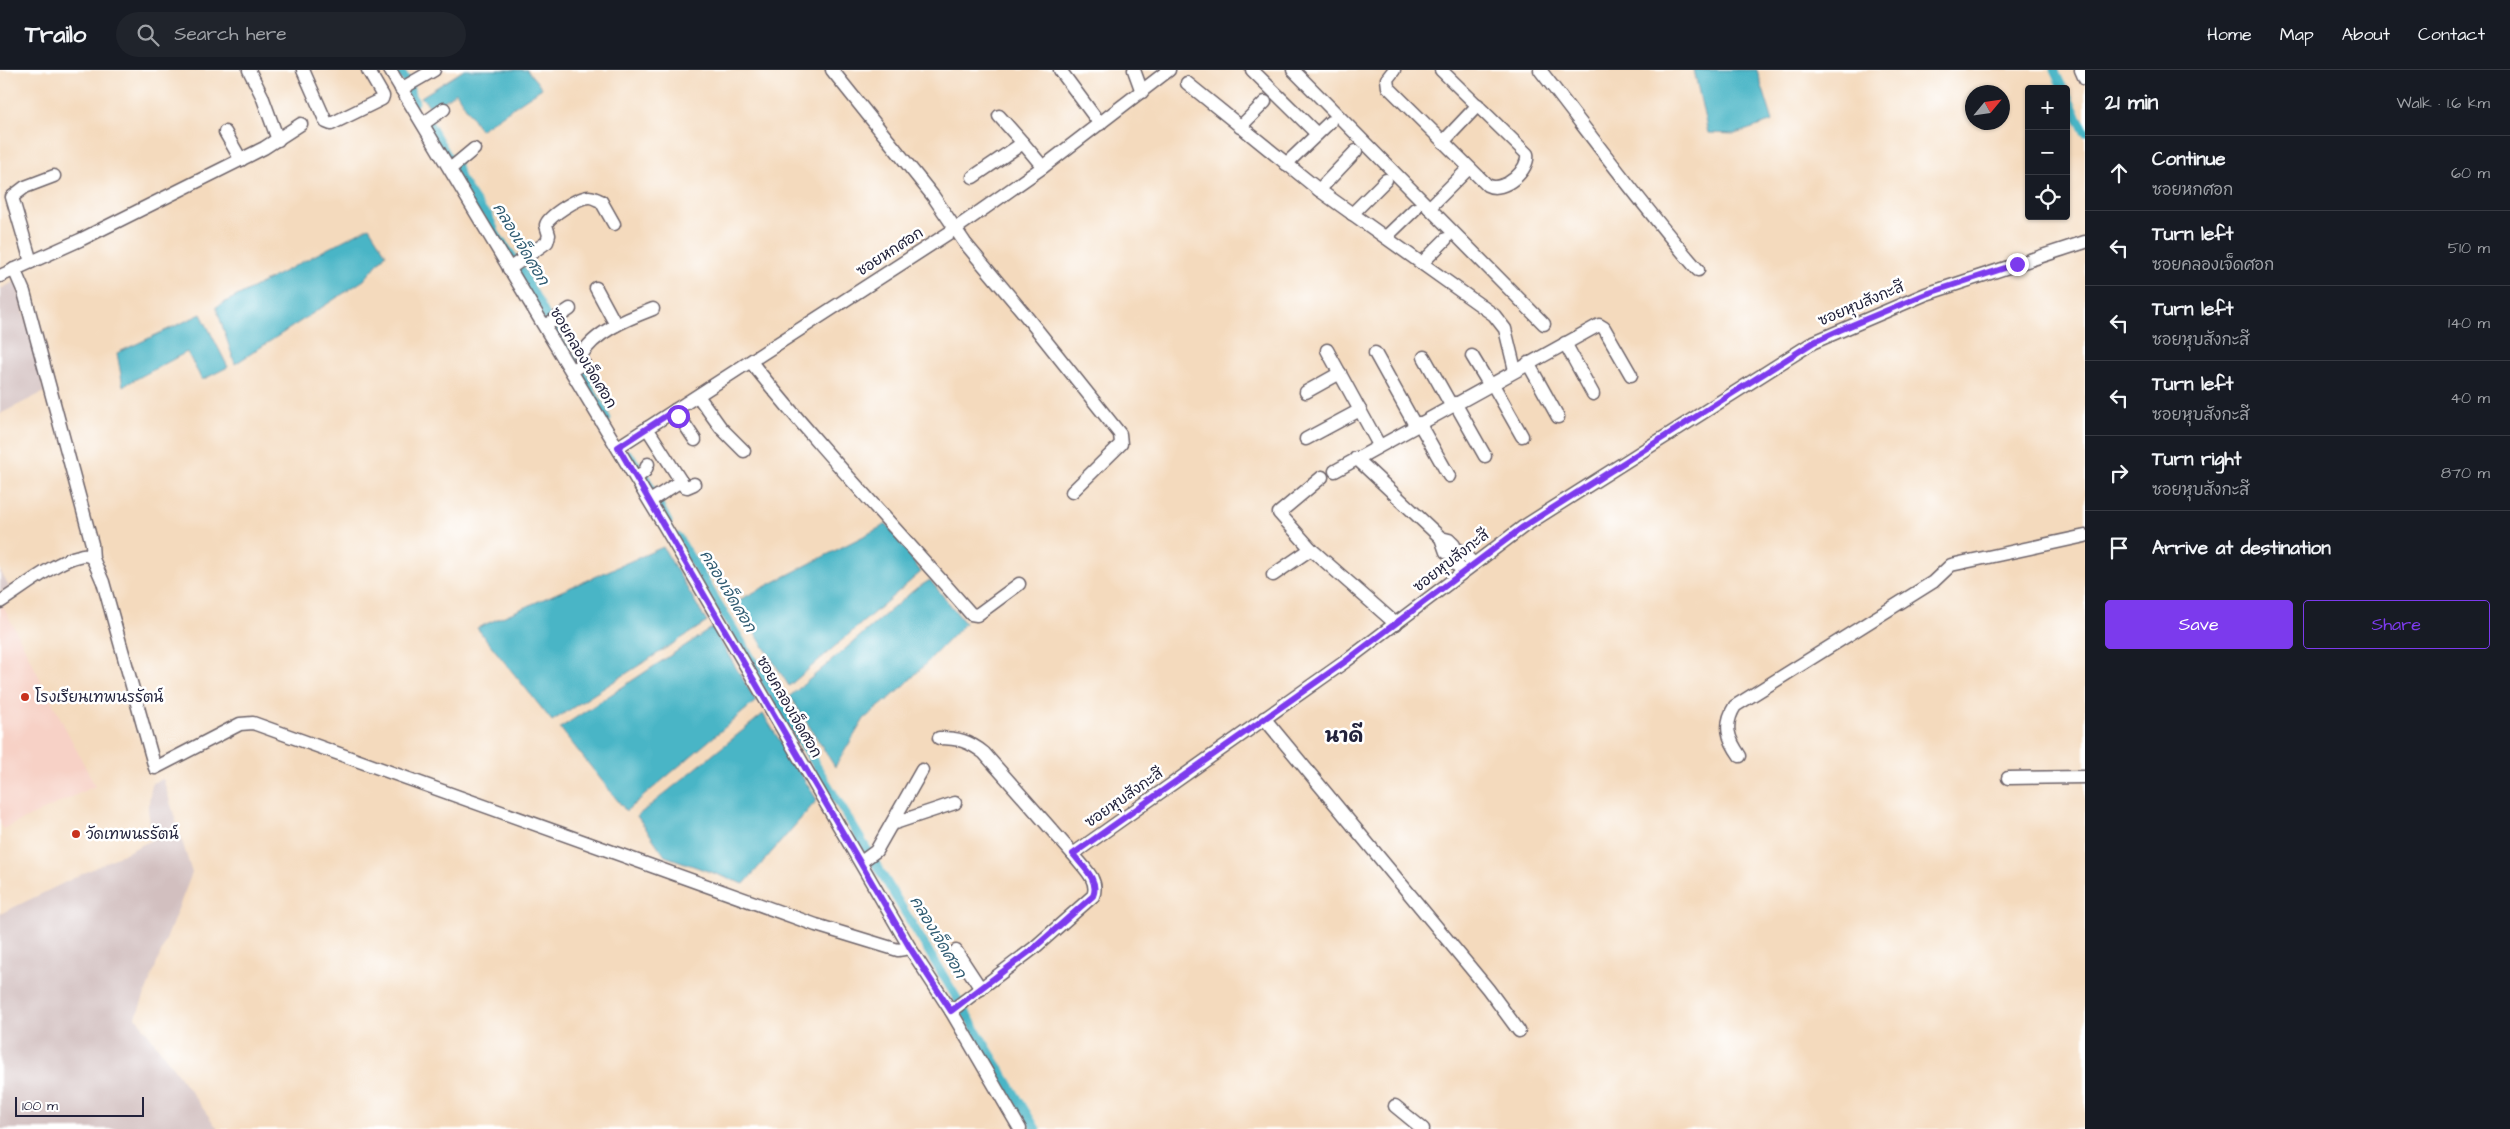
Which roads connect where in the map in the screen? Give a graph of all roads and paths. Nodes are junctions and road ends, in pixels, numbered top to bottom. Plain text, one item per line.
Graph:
1 (249, 70) edge
2 (303, 70) edge
3 (368, 70) edge
4 (390, 70) edge
5 (434, 70) edge
6 (1060, 70) edge
7 (1134, 70) edge
8 (1169, 70) edge
9 (1252, 70) edge
10 (1293, 70) edge
11 (1394, 70) edge
12 (1442, 70) edge
13 (1540, 70) edge
14 (2081, 70) edge
15 (834, 71) edge
16 (2085, 79) edge
17 (1187, 83) dead end
18 (408, 86) junction
19 (1142, 92) junction
20 (1265, 102) dead end
21 (1478, 105) junction
22 (999, 116) dead end
23 (1330, 122) dead end
24 (301, 124) dead end
25 (1100, 124) junction
26 (1240, 127) junction
27 (224, 132) dead end
28 (1317, 134) junction
29 (278, 140) junction
30 (1443, 142) junction
31 (1023, 143) junction
32 (1356, 151) dead end
33 (469, 152) dead end
34 (241, 160) junction
35 (1286, 164) junction
36 (451, 167) junction
37 (1043, 167) junction
38 (1469, 168) junction
39 (54, 176) dead end
40 (973, 177) dead end
41 (1386, 180) dead end
42 (1319, 190) junction
43 (1428, 208) junction
44 (1415, 209) dead end
45 (1352, 214) junction
46 (614, 224) dead end
47 (959, 236) junction
48 (1386, 237) junction
49 (1446, 239) dead end
50 (2085, 242) edge
51 (31, 262) junction
52 (1422, 263) junction
53 (516, 264) junction
54 (14, 269) junction
55 (1698, 270) dead end
56 (0, 276) edge
57 (596, 288) dead end
58 (570, 309) dead end
59 (652, 309) dead end
60 (1544, 324) dead end
61 (616, 325) junction
62 (545, 326) junction
63 (1565, 343) junction
64 (1327, 350) dead end
65 (1375, 352) dead end
66 (1472, 356) dead end
67 (1424, 357) dead end
68 (751, 362) junction
69 (1528, 363) junction
70 (576, 368) junction
71 (1515, 370) junction
72 (1340, 374) junction
73 (1631, 375) dead end
74 (1490, 384) junction
75 (1306, 392) dead end
76 (1593, 394) dead end
77 (702, 402) junction
78 (1453, 404) junction
79 (1360, 410) junction
80 (678, 417) junction
81 (1558, 417) dead end
82 (1417, 424) junction
83 (651, 434) junction
84 (1522, 436) dead end
85 (1306, 439) dead end
86 (695, 440) dead end
87 (1379, 446) junction
88 (618, 447) junction
89 (744, 451) dead end
90 (1485, 456) dead end
91 (1356, 458) junction
92 (1335, 471) dead end
93 (1449, 476) dead end
94 (1322, 477) dead end
95 (1072, 492) dead end
96 (655, 498) junction
97 (2085, 536) edge
98 (1311, 549) junction
99 (1453, 551) junction
100 (93, 559) junction
101 (1474, 564) junction
102 (1463, 572) junction
103 (1273, 575) dead end
104 (1019, 584) dead end
105 (0, 602) edge
106 (1396, 624) junction
107 (1268, 723) junction
108 (939, 738) dead end
109 (1740, 756) dead end
110 (922, 770) dead end
111 (2085, 777) edge
112 (2008, 778) dead end
113 (956, 803) dead end
114 (892, 824) junction
115 (1073, 854) junction
116 (866, 859) junction
117 (910, 948) junction
118 (956, 951) dead end
119 (981, 989) junction
120 (957, 1007) junction
121 (1519, 1031) dead end
122 (1395, 1106) dead end
123 (1020, 1129) edge
124 (1423, 1129) edge

1 - 29 street
2 - 3 street
4 - 18 street, ซอยคลองเจ็ดศอก
5 - 18 street
6 - 25 street
7 - 19 street
8 - 19 street, ซอยหกศอก
9 - 28 street
10 - 43 street
11 - 30 street
12 - 21 street
13 - 55 street
14 - 16 street
15 - 47 street
17 - 26 street
18 - 36 street, ซอยคลองเจ็ดศอก
19 - 25 street, ซอยหกศอก
20 - 26 street
21 - 30 street
21 - 38 street
22 - 31 street
23 - 28 street
24 - 29 street
25 - 37 street, ซอยหกศอก
26 - 35 street
27 - 34 street
28 - 35 street
29 - 34 street
30 - 38 street
31 - 37 street
31 - 40 street
32 - 42 street
33 - 36 street
34 - 51 street
35 - 42 street
36 - 53 street, ซอยคลองเจ็ดศอก
37 - 47 street, ซอยหกศอก
38 - 43 street
39 - 51 street
41 - 45 street
42 - 45 street
43 - 60 street
44 - 48 street
45 - 48 street
46 - 53 street
47 - 68 street, ซอยหกศอก
47 - 95 street
48 - 52 street
49 - 52 street
50 - 101 street, ซอยหุบสังกะสี
51 - 54 street
52 - 71 street
53 - 62 street, ซอยคลองเจ็ดศอก
54 - 56 street
54 - 100 street
57 - 61 street
58 - 62 street
59 - 61 street
61 - 70 street
62 - 70 street, ซอยคลองเจ็ดศอก
63 - 69 street
63 - 73 street
63 - 76 street
64 - 72 street
65 - 82 street
66 - 74 street
67 - 78 street
68 - 77 street, ซอยหกศอก
68 - 104 street
69 - 71 street
69 - 81 street
70 - 88 street, ซอยคลองเจ็ดศอก
71 - 74 street
72 - 75 street
72 - 79 street
74 - 78 street
74 - 84 street
77 - 80 street, ซอยหกศอก
77 - 89 street
78 - 82 street
78 - 90 street
79 - 85 street
79 - 87 street
80 - 83 street, ซอยหกศอก
80 - 86 street
82 - 87 street
82 - 93 street
83 - 88 street, ซอยหกศอก
83 - 96 street
87 - 91 street
88 - 96 street, ซอยคลองเจ็ดศอก
91 - 92 street
91 - 99 street
94 - 98 street
96 - 116 street, ซอยคลองเจ็ดศอก
97 - 109 street
98 - 103 street
98 - 106 street
99 - 101 street
99 - 102 street
100 - 105 street
100 - 117 street
101 - 102 street, ซอยหุบสังกะสี
102 - 106 street, ซอยหุบสังกะสี
106 - 107 street, ซอยหุบสังกะสี
107 - 115 street, ซอยหุบสังกะสี
107 - 121 street
108 - 115 street
110 - 114 street
111 - 112 street
113 - 114 street
114 - 116 street
115 - 119 street
116 - 117 street, ซอยคลองเจ็ดศอก
117 - 120 street, ซอยคลองเจ็ดศอก
118 - 119 street
119 - 120 street
120 - 123 street, ซอยคลองเจ็ดศอก
122 - 124 street

